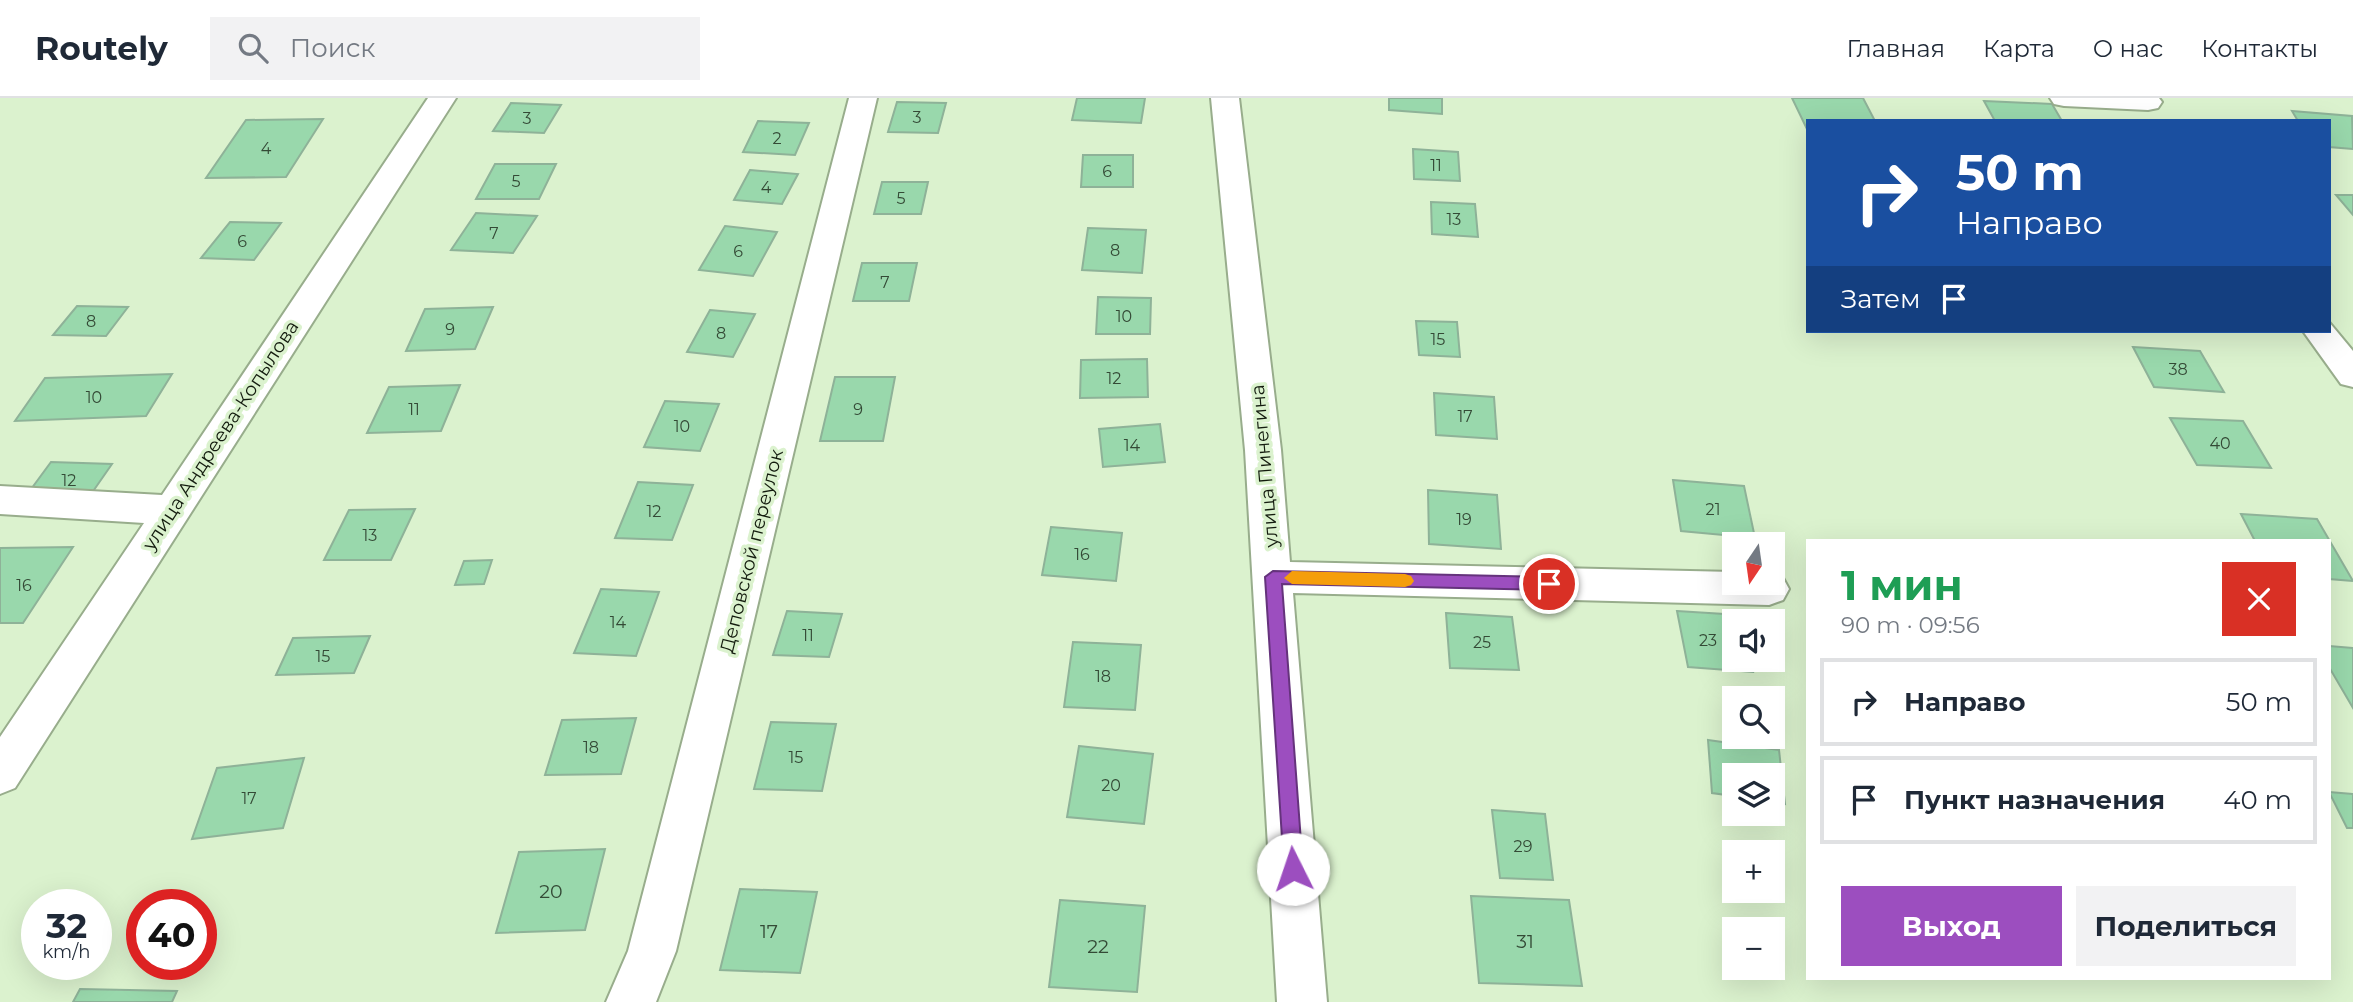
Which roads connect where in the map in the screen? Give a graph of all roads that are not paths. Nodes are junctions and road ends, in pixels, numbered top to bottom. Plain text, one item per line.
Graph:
1 (442, 98) edge
2 (863, 98) edge
3 (1226, 98) edge
4 (2064, 98) edge
5 (2152, 107) edge
6 (2322, 333) edge
7 (2353, 375) edge
8 (0, 500) edge
9 (171, 510) junction
10 (1273, 577) junction
11 (1722, 588) edge
12 (0, 774) edge
13 (631, 1002) edge
14 (1303, 1002) edge

1 - 9 street, улица Андреева-Копылова
2 - 13 street, Деповской переулок
3 - 10 street, улица Пинегина
4 - 5 street
6 - 7 street
8 - 9 street
9 - 12 street, улица Андреева-Копылова
10 - 11 street
10 - 14 street, улица Пинегина

